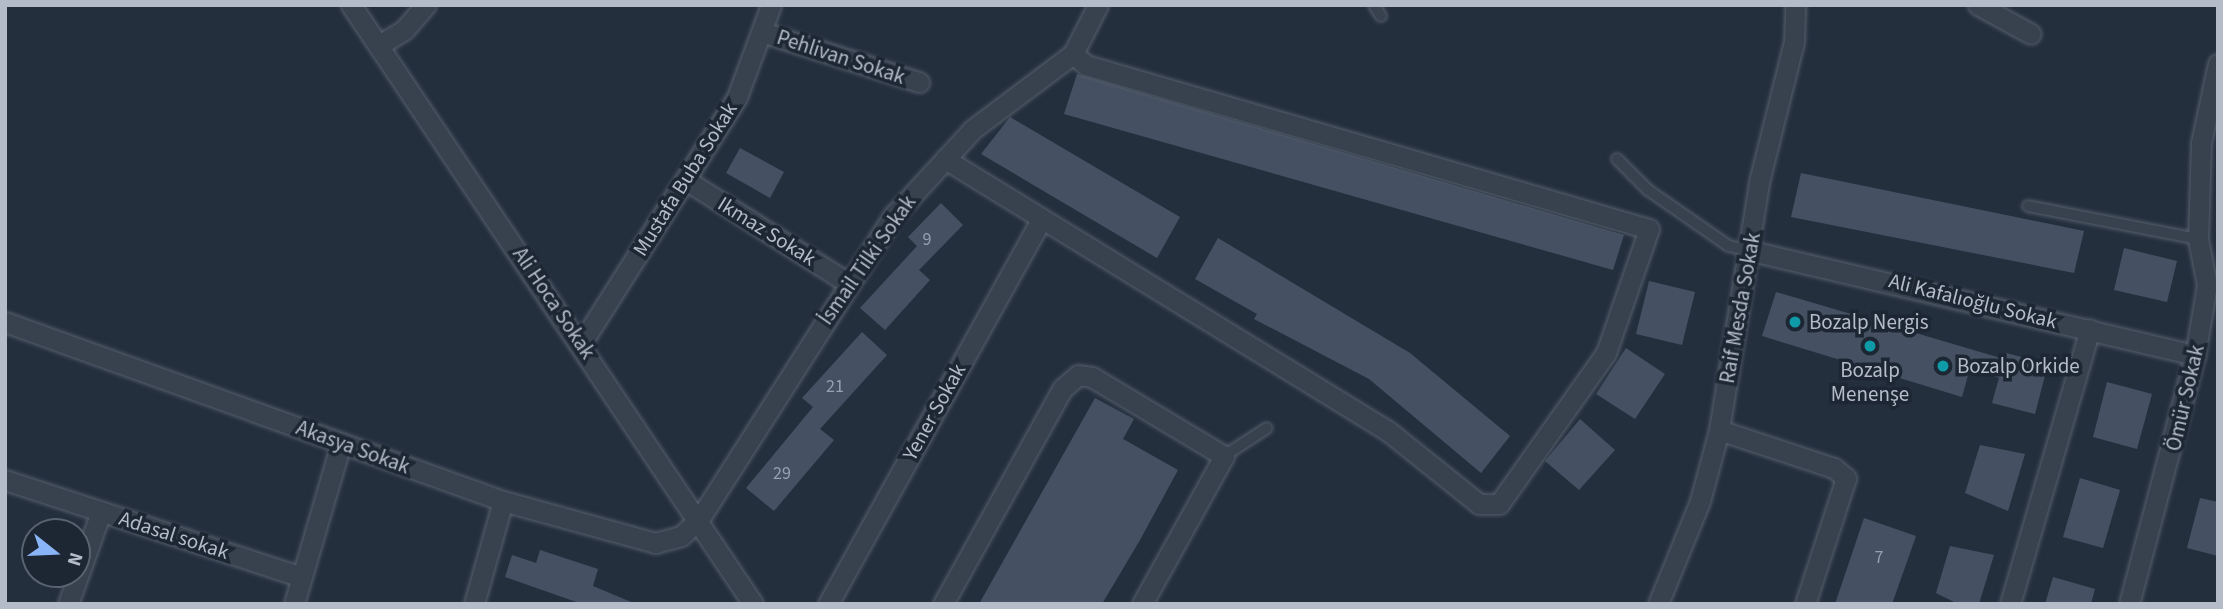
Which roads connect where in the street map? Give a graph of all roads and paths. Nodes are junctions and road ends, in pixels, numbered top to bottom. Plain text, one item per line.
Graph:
1 (351, 5) edge
2 (426, 5) edge
3 (771, 5) edge
4 (1098, 5) edge
5 (1374, 5) edge
6 (1795, 5) edge
7 (1978, 5) edge
8 (1381, 16) dead end
9 (762, 32) junction
10 (2031, 34) dead end
11 (379, 45) junction
12 (1073, 54) junction
13 (2218, 64) edge
14 (919, 82) dead end
15 (945, 159) junction
16 (1617, 159) dead end
17 (686, 180) junction
18 (2028, 206) dead end
19 (1041, 220) junction
20 (2199, 239) junction
21 (1751, 251) junction
22 (848, 282) junction
23 (5, 322) edge
24 (2090, 329) junction
25 (581, 344) junction
26 (2195, 355) junction
27 (1267, 428) dead end
28 (1719, 430) junction
29 (341, 443) junction
30 (1224, 456) junction
31 (5, 480) edge
32 (503, 501) junction
33 (101, 512) junction
34 (700, 518) junction
35 (302, 577) junction
36 (68, 604) edge
37 (294, 604) edge
38 (474, 604) edge
39 (753, 604) edge
40 (828, 604) edge
41 (943, 604) edge
42 (1142, 604) edge
43 (1658, 604) edge
44 (1805, 604) edge
45 (2010, 604) edge
46 (2129, 604) edge

1 - 11 street, Ali Hoca Sokak
2 - 11 street
3 - 9 street, Mustafa Buba Sokak
4 - 12 street, İsmail Tilki Sokak
5 - 8 lane
6 - 21 street, Raif Mesda Sokak
7 - 10 street
9 - 14 street, Pehlivan Sokak
9 - 17 street, Mustafa Buba Sokak
11 - 25 street, Ali Hoca Sokak
12 - 15 street, İsmail Tilki Sokak
12 - 19 street
13 - 20 street, Ömür Sokak
15 - 19 street
15 - 22 street, İsmail Tilki Sokak
16 - 21 lane
17 - 22 street, Ikmaz Sokak
17 - 25 street, Mustafa Buba Sokak
18 - 20 lane
19 - 40 street, Yener Sokak
20 - 26 street, Ömür Sokak
21 - 24 street, Ali Kafalıoğlu Sokak
21 - 28 street, Raif Mesda Sokak
22 - 34 street, İsmail Tilki Sokak
23 - 29 street, Akasya Sokak
24 - 26 street, Ali Kafalıoğlu Sokak
24 - 45 street
25 - 34 street, Ali Hoca Sokak
26 - 46 street, Ömür Sokak
27 - 30 lane
28 - 43 street, Raif Mesda Sokak
28 - 44 street
29 - 32 street, Akasya Sokak
29 - 35 street
30 - 41 street
30 - 42 street
31 - 33 street, Adasal sokak
32 - 34 street, Akasya Sokak
32 - 38 street
33 - 35 street, Adasal sokak
33 - 36 street
34 - 39 street, Ali Hoca Sokak
35 - 37 street

